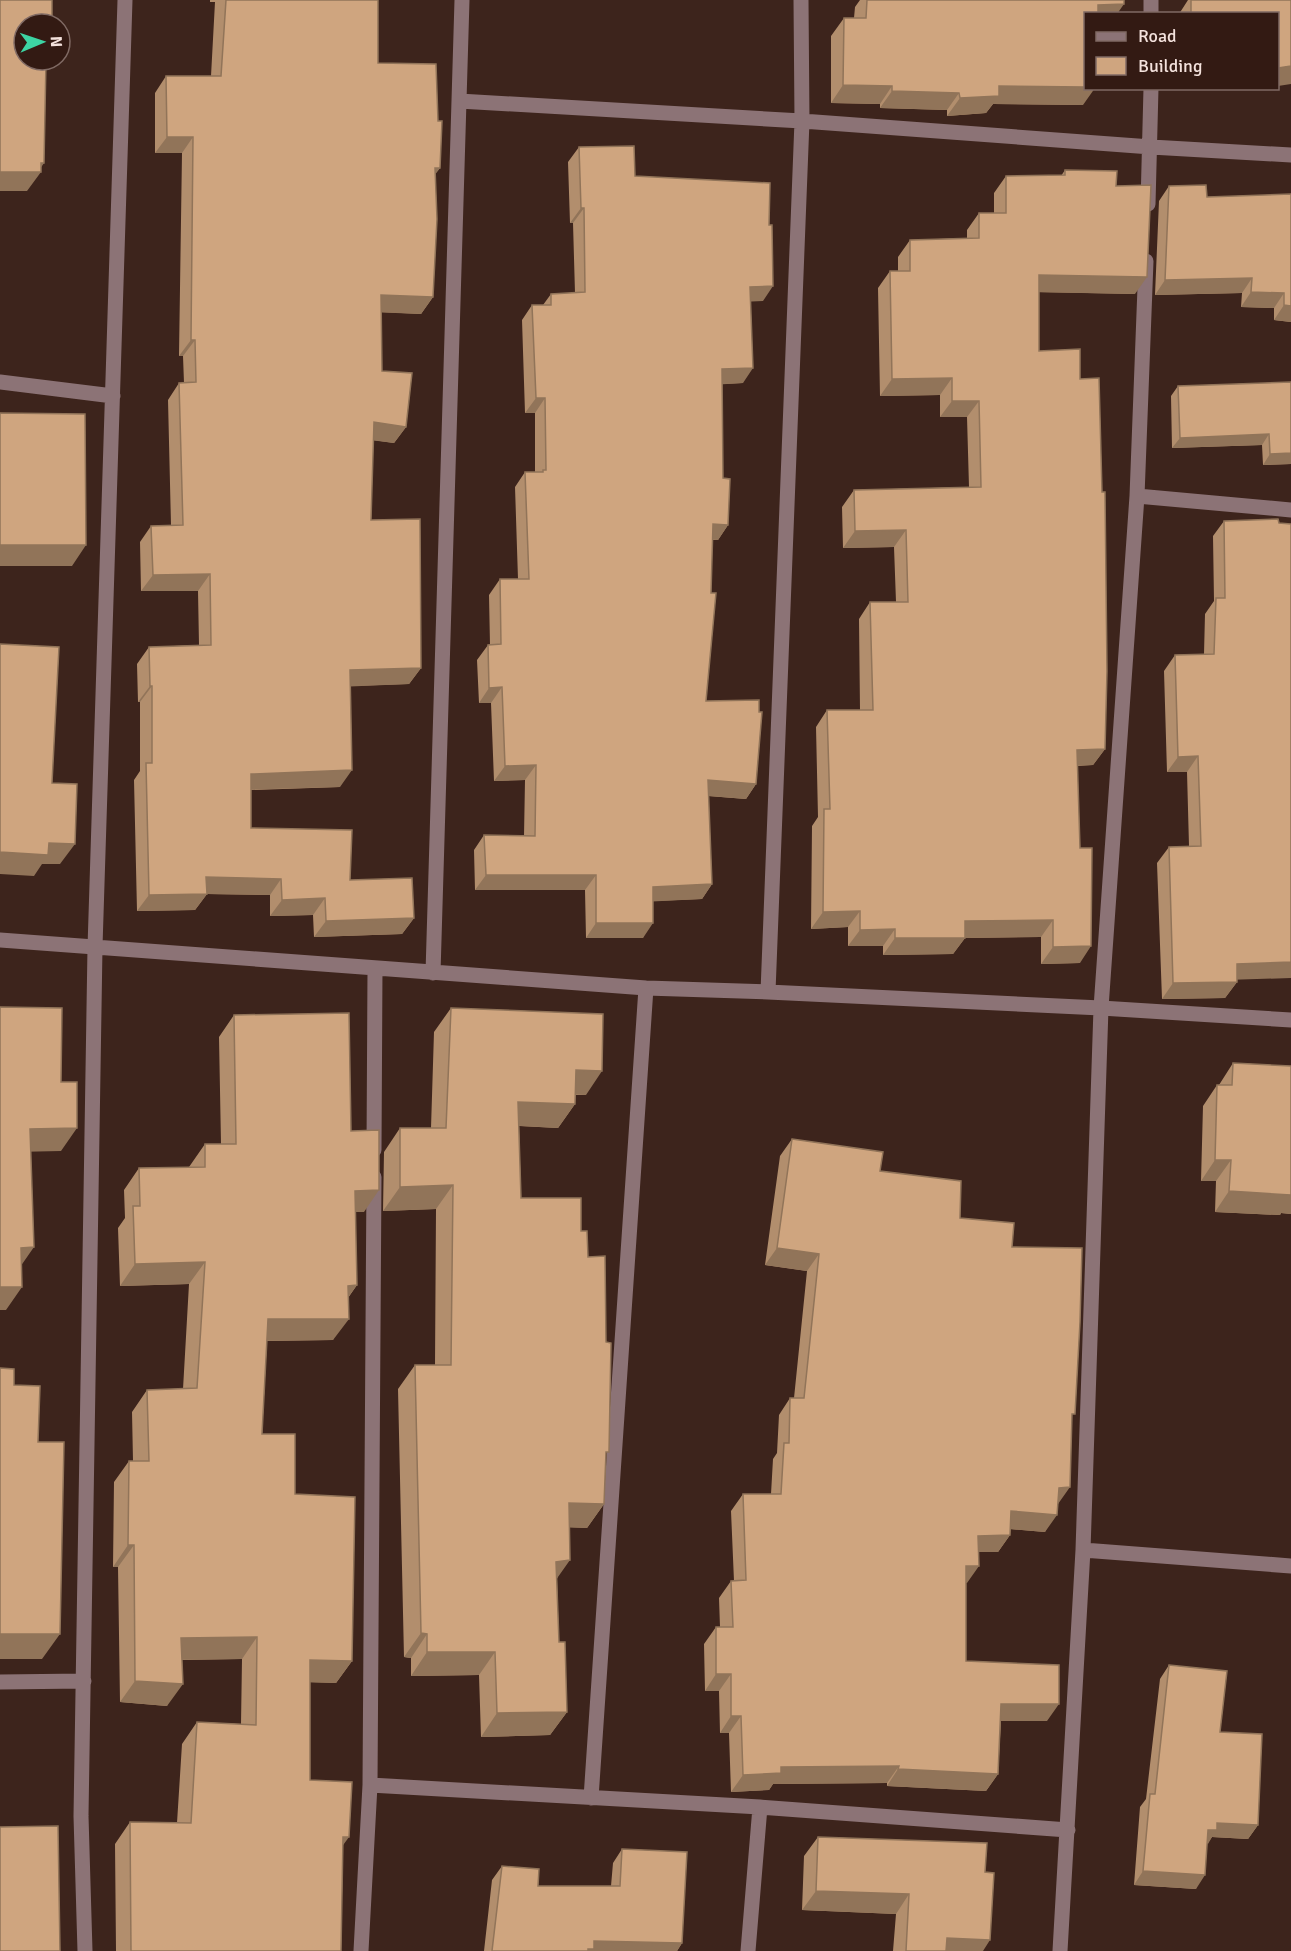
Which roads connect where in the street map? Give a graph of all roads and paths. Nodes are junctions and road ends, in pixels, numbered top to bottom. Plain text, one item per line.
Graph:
1 (125, 0) edge
2 (462, 0) edge
3 (801, 0) edge
4 (1150, 90) edge
5 (459, 101) junction
6 (802, 121) junction
7 (1150, 147) junction
8 (1291, 155) edge
9 (1148, 217) edge
10 (1146, 252) edge
11 (0, 382) edge
12 (113, 396) junction
13 (1137, 496) junction
14 (1291, 510) edge
15 (0, 940) edge
16 (95, 947) junction
17 (375, 969) junction
18 (433, 973) junction
19 (646, 988) junction
20 (768, 992) junction
21 (1101, 1008) junction
22 (1291, 1020) edge
23 (1083, 1550) junction
24 (1291, 1566) edge
25 (84, 1681) junction
26 (0, 1682) edge
27 (370, 1785) junction
28 (591, 1798) junction
29 (760, 1807) junction
30 (1068, 1830) junction
31 (85, 1951) edge
32 (361, 1951) edge
33 (748, 1951) edge
34 (1060, 1951) edge

1 - 12 street
2 - 5 street
3 - 6 street
4 - 7 street
5 - 6 street
5 - 18 street
6 - 7 street
6 - 20 street
7 - 8 street
7 - 9 street
10 - 13 street
11 - 12 street
12 - 16 street
13 - 14 street
13 - 21 street
15 - 16 street
16 - 17 street
16 - 25 street
17 - 18 street
17 - 27 street
18 - 19 street
19 - 20 street
19 - 28 street
20 - 21 street
21 - 22 street
21 - 23 street
23 - 24 street
23 - 30 street
25 - 26 street
25 - 31 street
27 - 28 street
27 - 32 street
28 - 29 street
29 - 30 street
29 - 33 street
30 - 34 street

